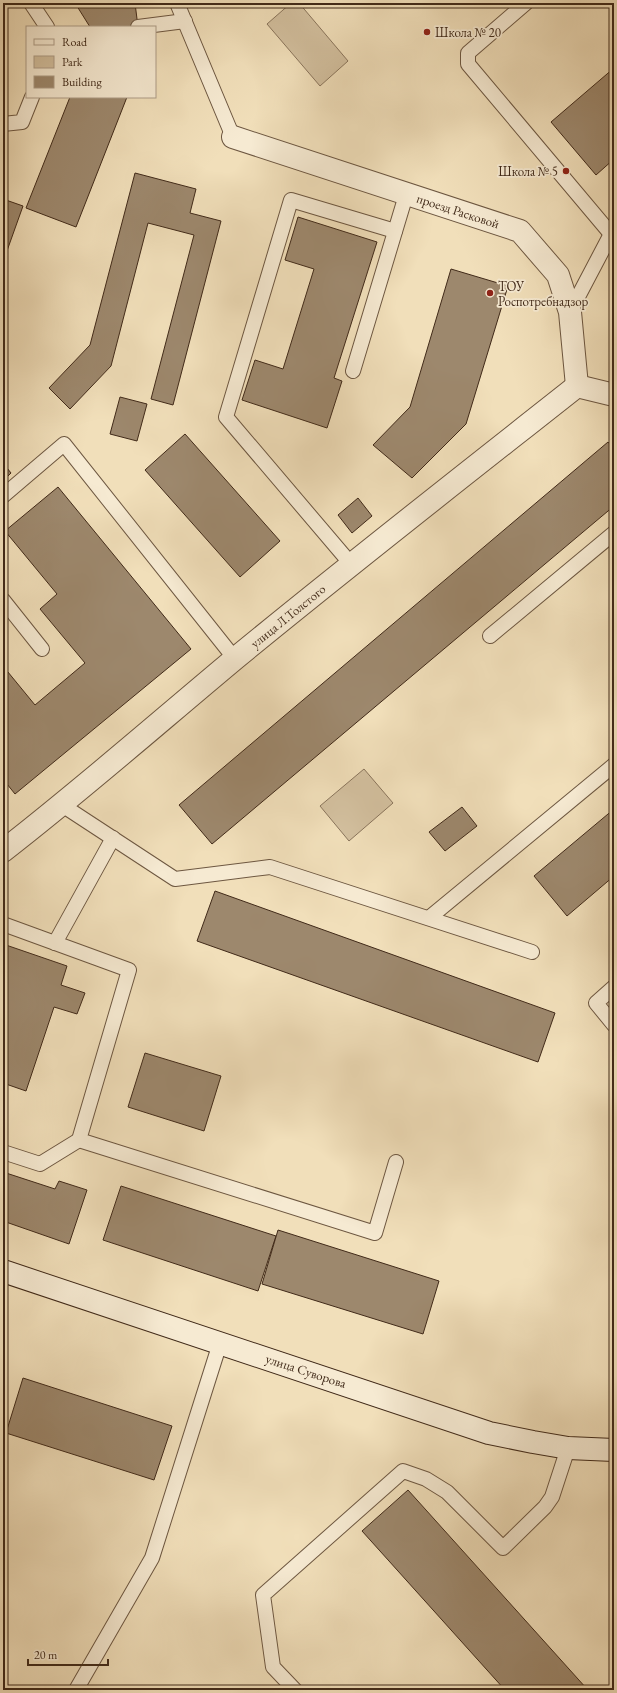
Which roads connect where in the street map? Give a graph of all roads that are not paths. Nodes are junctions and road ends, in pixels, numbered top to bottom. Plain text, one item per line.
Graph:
1 (32, 3) edge
2 (178, 3) edge
3 (526, 3) edge
4 (185, 21) junction
5 (46, 26) edge
6 (146, 26) edge
7 (32, 98) edge
8 (3, 124) edge
9 (232, 137) joint
10 (406, 195) junction
11 (395, 231) junction
12 (613, 233) edge
13 (570, 312) junction
14 (353, 372) dead end
15 (577, 386) junction
16 (614, 395) edge
17 (3, 496) edge
18 (614, 533) edge
19 (351, 564) junction
20 (3, 600) edge
21 (490, 636) dead end
22 (42, 649) dead end
23 (235, 658) junction
24 (614, 765) edge
25 (62, 805) junction
26 (113, 838) junction
27 (3, 851) edge
28 (429, 918) junction
29 (3, 924) edge
30 (55, 943) junction
31 (532, 952) dead end
32 (614, 988) edge
33 (614, 1025) edge
34 (79, 1140) junction
35 (3, 1152) edge
36 (396, 1162) dead end
37 (3, 1271) edge
38 (220, 1343) junction
39 (568, 1448) junction
40 (614, 1450) edge
41 (76, 1690) edge
42 (295, 1690) edge

1 - 5 lane
2 - 4 lane
3 - 12 lane
4 - 6 lane
4 - 9 lane
7 - 8 lane
9 - 10 street, проезд Расковой
10 - 11 lane
10 - 13 street, проезд Расковой
11 - 14 lane
11 - 19 lane
12 - 13 lane
13 - 15 street, проезд Расковой
15 - 16 street
15 - 19 street, улица Л.Толстого
17 - 23 lane
18 - 21 lane
19 - 23 street, улица Л.Толстого
20 - 22 lane
23 - 25 street, улица Л.Толстого
24 - 28 lane
25 - 26 lane
25 - 27 street, улица Л.Толстого
26 - 28 lane
26 - 30 lane
28 - 31 lane
29 - 30 lane
30 - 34 lane
32 - 33 lane
34 - 35 lane
34 - 36 lane
37 - 38 street, улица Суворова
38 - 39 street, улица Суворова
38 - 41 lane
39 - 40 street, улица Суворова
39 - 42 lane

